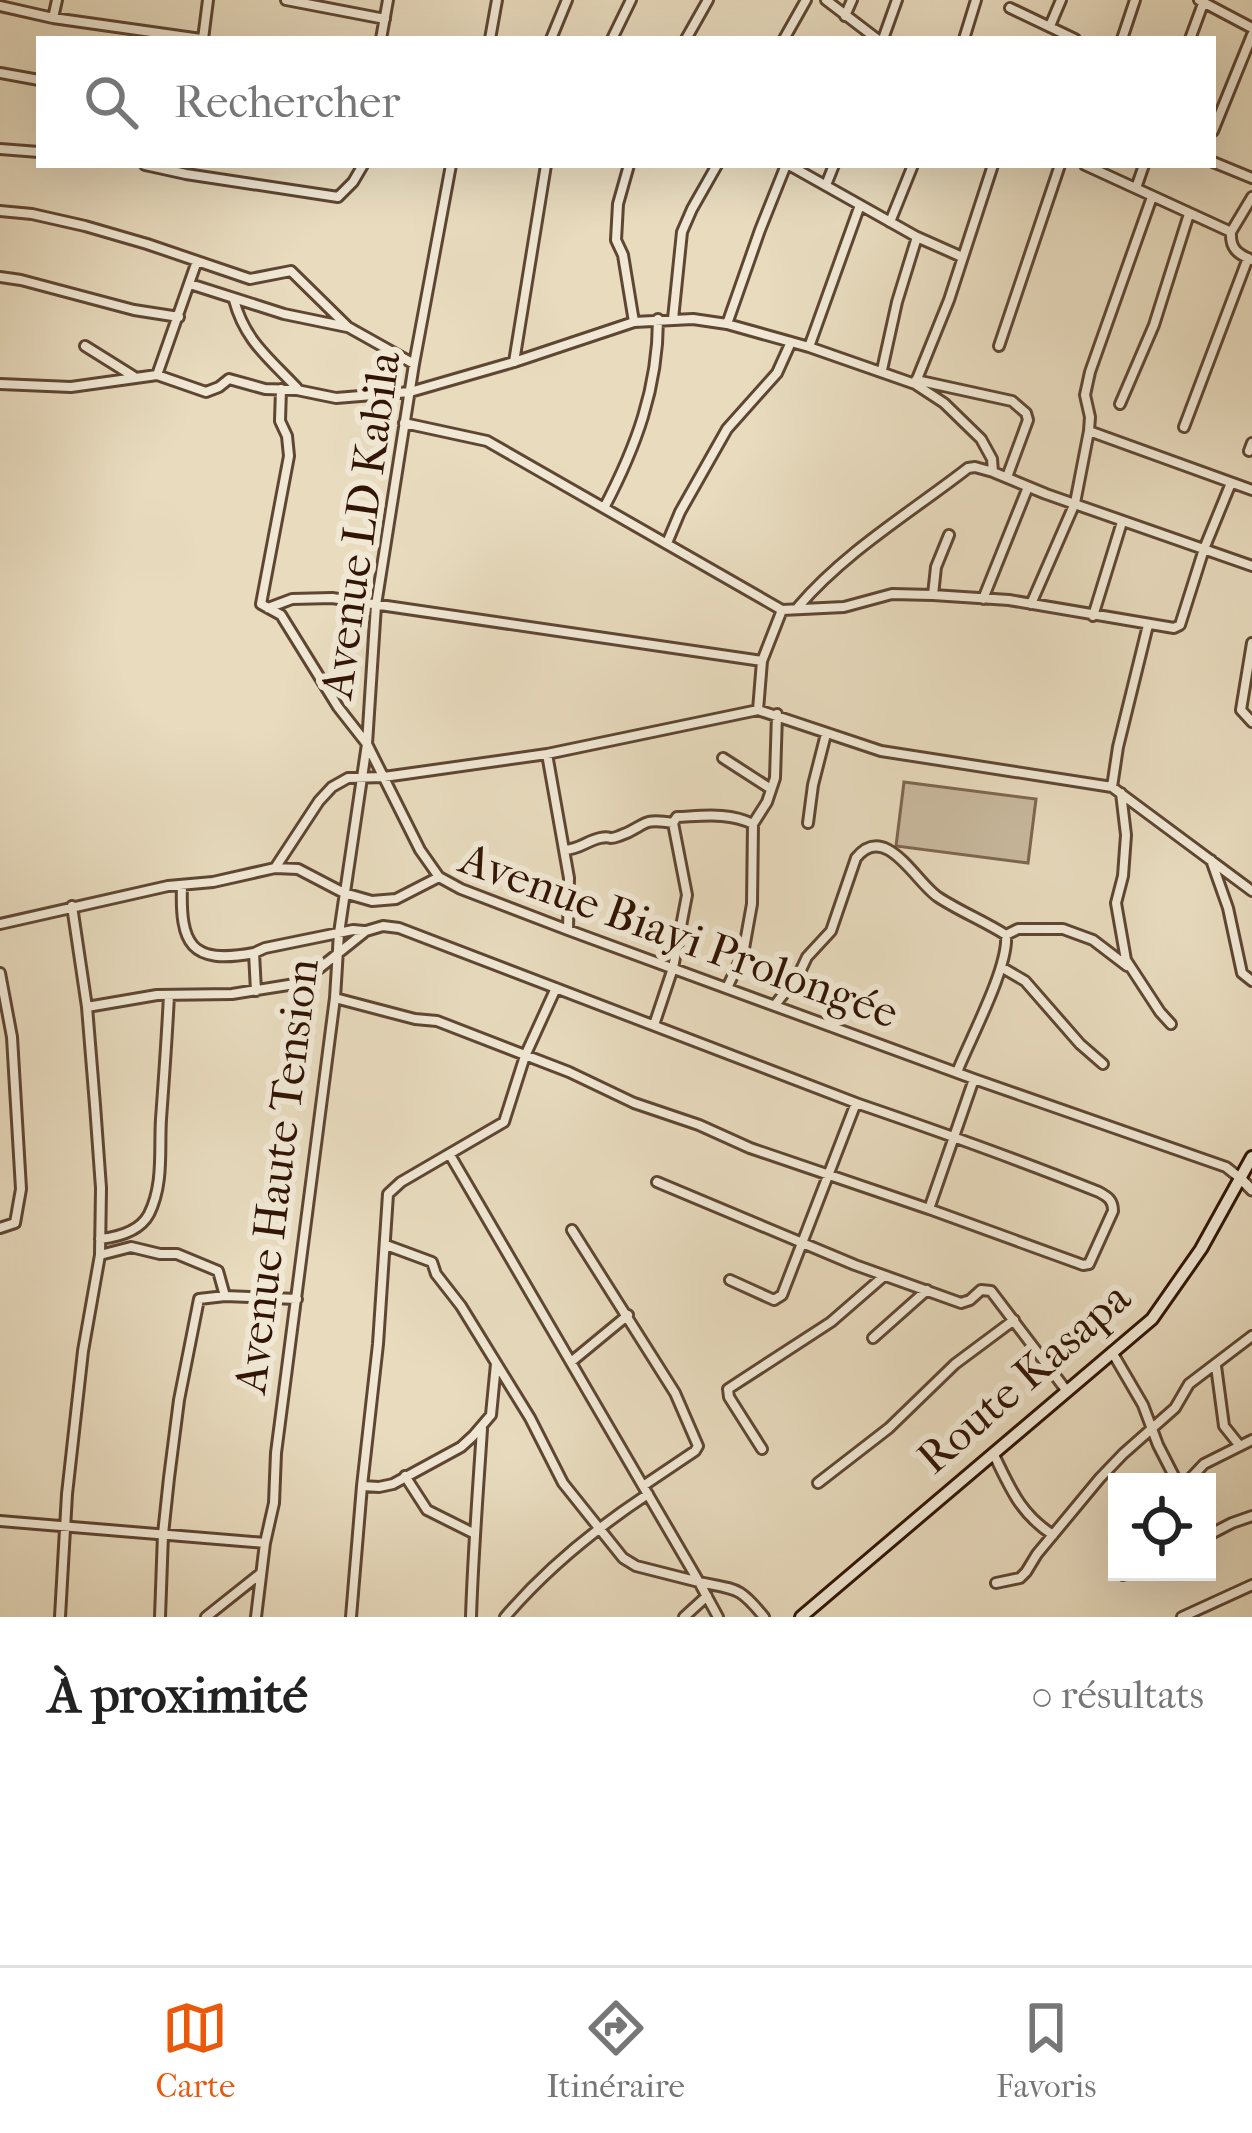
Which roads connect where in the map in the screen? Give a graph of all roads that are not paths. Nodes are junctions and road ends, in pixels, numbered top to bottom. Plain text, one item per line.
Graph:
1 (57, 0) edge
2 (208, 0) edge
3 (286, 0) edge
4 (388, 0) edge
5 (497, 0) edge
6 (567, 0) edge
7 (631, 0) edge
8 (708, 0) edge
9 (806, 0) edge
10 (826, 0) edge
11 (852, 0) edge
12 (897, 0) edge
13 (976, 0) edge
14 (1061, 0) edge
15 (1135, 0) edge
16 (1202, 1) edge
17 (0, 7) edge
18 (1010, 8) dead end
19 (844, 16) junction
20 (53, 18) junction
21 (385, 19) junction
22 (1050, 26) junction
23 (1252, 32) edge
24 (180, 36) edge
25 (202, 36) edge
26 (382, 36) edge
27 (491, 36) edge
28 (552, 36) edge
29 (613, 36) edge
30 (688, 36) edge
31 (786, 36) edge
32 (875, 36) edge
33 (881, 36) edge
34 (965, 36) edge
35 (1069, 36) edge
36 (1123, 36) edge
37 (1191, 36) edge
38 (0, 74) edge
39 (36, 80) edge
40 (1216, 123) edge
41 (0, 149) edge
42 (36, 152) edge
43 (1216, 163) edge
44 (158, 168) edge
45 (361, 168) edge
46 (450, 168) edge
47 (546, 168) edge
48 (627, 168) edge
49 (715, 168) edge
50 (787, 168) edge
51 (794, 168) edge
52 (834, 168) edge
53 (912, 168) edge
54 (992, 168) edge
55 (1059, 168) edge
56 (1092, 168) edge
57 (1143, 168) edge
58 (1252, 178) edge
59 (826, 185) junction
60 (1136, 188) junction
61 (1152, 197) junction
62 (1252, 197) edge
63 (860, 205) junction
64 (0, 211) edge
65 (1190, 214) junction
66 (890, 221) junction
67 (1231, 232) junction
68 (917, 237) junction
69 (962, 257) junction
70 (1250, 259) edge
71 (197, 261) junction
72 (0, 278) edge
73 (190, 284) junction
74 (233, 299) junction
75 (179, 317) junction
76 (658, 319) junction
77 (673, 319) junction
78 (634, 322) junction
79 (728, 324) junction
80 (348, 327) junction
81 (790, 342) junction
82 (85, 346) dead end
83 (1000, 346) dead end
84 (809, 347) junction
85 (514, 362) junction
86 (414, 364) junction
87 (882, 370) junction
88 (158, 375) junction
89 (134, 376) junction
90 (916, 382) junction
91 (0, 384) edge
92 (281, 389) junction
93 (298, 389) junction
94 (410, 392) junction
95 (1120, 404) dead end
96 (404, 423) junction
97 (1184, 427) dead end
98 (1089, 431) junction
99 (993, 472) junction
100 (1007, 477) junction
101 (1231, 483) junction
102 (1028, 487) junction
103 (1252, 490) edge
104 (1075, 503) junction
105 (604, 508) junction
106 (1122, 522) junction
107 (949, 535) dead end
108 (667, 543) junction
109 (1204, 549) junction
110 (1252, 566) edge
111 (933, 595) junction
112 (983, 599) junction
113 (1030, 604) junction
114 (376, 605) junction
115 (265, 606) junction
116 (797, 608) junction
117 (782, 610) junction
118 (1093, 616) junction
119 (1148, 625) junction
120 (1252, 643) edge
121 (762, 661) junction
122 (758, 710) junction
123 (777, 714) junction
124 (1252, 722) edge
125 (826, 734) junction
126 (367, 744) junction
127 (547, 754) junction
128 (723, 758) dead end
129 (362, 777) junction
130 (384, 777) junction
131 (771, 789) junction
132 (1117, 790) junction
133 (673, 823) junction
134 (808, 823) dead end
135 (753, 824) junction
136 (564, 850) junction
137 (1210, 859) junction
138 (275, 868) junction
139 (439, 878) junction
140 (182, 885) junction
141 (1252, 891) edge
142 (344, 893) junction
143 (72, 906) junction
144 (0, 924) edge
145 (568, 930) junction
146 (366, 931) junction
147 (339, 933) junction
148 (1006, 935) junction
149 (254, 953) junction
150 (338, 955) junction
151 (1001, 967) junction
152 (1129, 967) junction
153 (673, 968) junction
154 (0, 973) edge
155 (1252, 981) edge
156 (556, 988) junction
157 (727, 988) junction
158 (256, 991) junction
159 (169, 995) junction
160 (335, 998) junction
161 (776, 1005) junction
162 (87, 1007) junction
163 (1171, 1024) dead end
164 (654, 1025) junction
165 (526, 1056) junction
166 (1103, 1064) dead end
167 (957, 1072) junction
168 (974, 1079) junction
169 (856, 1103) junction
170 (953, 1136) junction
171 (450, 1155) junction
172 (1252, 1157) edge
173 (830, 1173) junction
174 (1240, 1178) junction
175 (657, 1182) dead end
176 (1252, 1190) edge
177 (929, 1209) junction
178 (0, 1228) edge
179 (572, 1230) dead end
180 (100, 1239) junction
181 (803, 1242) junction
182 (386, 1245) junction
183 (100, 1255) junction
184 (884, 1276) junction
185 (730, 1280) dead end
186 (927, 1290) junction
187 (225, 1296) junction
188 (297, 1299) junction
189 (628, 1315) junction
190 (1014, 1320) junction
191 (1252, 1336) edge
192 (873, 1338) dead end
193 (1112, 1352) junction
194 (496, 1362) junction
195 (571, 1362) junction
196 (1216, 1366) junction
197 (1066, 1390) junction
198 (482, 1427) junction
199 (1152, 1428) junction
200 (1252, 1440) edge
201 (1240, 1446) junction
202 (762, 1449) dead end
203 (993, 1454) junction
204 (1171, 1473) edge
205 (1195, 1473) edge
206 (405, 1476) junction
207 (818, 1484) dead end
208 (362, 1486) junction
209 (645, 1490) junction
210 (1252, 1516) edge
211 (0, 1521) edge
212 (598, 1527) junction
213 (65, 1528) junction
214 (1216, 1532) edge
215 (163, 1534) junction
216 (475, 1534) junction
217 (1053, 1534) junction
218 (265, 1543) junction
219 (261, 1573) junction
220 (699, 1582) junction
221 (995, 1583) dead end
222 (1252, 1586) edge
223 (707, 1596) junction
224 (60, 1617) edge
225 (160, 1617) edge
226 (206, 1617) edge
227 (256, 1617) edge
228 (351, 1617) edge
229 (471, 1617) edge
230 (505, 1617) edge
231 (684, 1617) edge
232 (718, 1617) edge
233 (764, 1617) edge
234 (801, 1617) edge
235 (1182, 1617) edge

1 - 20 street
2 - 25 street
3 - 21 street
4 - 21 street
5 - 27 street
6 - 28 street
7 - 29 street
8 - 30 street
9 - 31 street
10 - 19 street
11 - 19 street
12 - 33 street
13 - 34 street
14 - 22 street
15 - 36 street
16 - 23 street
16 - 37 street
17 - 20 street
18 - 22 street
19 - 32 street
20 - 24 street
21 - 26 street
22 - 35 street
23 - 40 street
38 - 39 street
41 - 42 street
43 - 58 street
44 - 45 street
46 - 86 street, Avenue LD Kabila
47 - 85 street
48 - 78 street
49 - 77 street
50 - 79 street
51 - 59 street
52 - 59 street
53 - 66 street
54 - 69 street
55 - 83 street
56 - 60 street
57 - 60 street
59 - 63 street
60 - 61 street
61 - 65 street
61 - 98 street
62 - 67 street
63 - 66 street
63 - 84 street
64 - 71 street
65 - 67 street
65 - 95 street
66 - 68 street
67 - 70 street
68 - 69 street
68 - 87 street
69 - 90 street
70 - 97 street
71 - 73 street
71 - 80 street
72 - 75 street
73 - 74 street
73 - 75 street
74 - 80 street
74 - 93 street
75 - 88 street
76 - 77 street
76 - 78 street
76 - 105 street
77 - 79 street
78 - 85 street
79 - 81 street
80 - 86 street
81 - 84 street
81 - 108 street
82 - 89 street
84 - 87 street
85 - 94 street
86 - 94 street, Avenue LD Kabila
87 - 90 street
88 - 89 street
88 - 92 street
89 - 91 street
90 - 99 street
90 - 100 street
92 - 93 street
92 - 115 street
93 - 94 street
94 - 96 street, Avenue LD Kabila
96 - 105 street
96 - 114 street, Avenue LD Kabila
98 - 101 street
98 - 104 street
99 - 100 street
99 - 116 street
100 - 102 street
101 - 103 street
101 - 109 street
102 - 104 street
102 - 112 street
104 - 106 street
104 - 113 street
105 - 108 street
106 - 109 street
106 - 118 street
107 - 111 street
108 - 117 street
109 - 110 street
109 - 119 street
111 - 112 street
111 - 116 street
112 - 113 street
113 - 118 street
114 - 115 street
114 - 121 street
114 - 126 street, Avenue LD Kabila
115 - 126 street
116 - 117 street
117 - 121 street
118 - 119 street
119 - 132 street
120 - 124 street
121 - 122 street
122 - 123 street
122 - 127 street
123 - 125 street
123 - 131 street
125 - 132 street
125 - 134 street
126 - 129 street, Avenue Haute Tension
126 - 130 street, Avenue LD Kabila
127 - 130 street
127 - 136 street
128 - 131 street
129 - 130 street
129 - 138 street
129 - 142 street, Avenue Haute Tension
130 - 139 street, Avenue LD Kabila
131 - 135 street
132 - 137 street
132 - 152 street
133 - 135 street
133 - 136 street
133 - 153 street
135 - 157 street
136 - 145 street
137 - 141 street
137 - 155 street
138 - 140 street, Avenue Biayi Prolongée
138 - 142 street, Avenue Biayi Prolongée
139 - 142 street, Avenue Biayi Prolongée
139 - 145 street, Avenue Biayi Prolongée
140 - 143 street, Avenue Biayi Prolongée
140 - 149 street
142 - 147 street, Avenue Haute Tension
143 - 144 street, Avenue Biayi Prolongée
143 - 162 street
145 - 153 street, Avenue Biayi Prolongée
146 - 147 street
146 - 150 street
146 - 156 street
147 - 149 street
147 - 150 street, Avenue Haute Tension
148 - 151 street
148 - 152 street
148 - 161 street
149 - 158 street
150 - 158 street
150 - 160 street, Avenue Haute Tension
151 - 166 street
151 - 167 street
152 - 163 street
153 - 157 street, Avenue Biayi Prolongée
153 - 164 street
154 - 178 street
156 - 164 street
156 - 165 street
157 - 161 street, Avenue Biayi Prolongée
158 - 159 street
159 - 162 street
159 - 180 street
160 - 165 street
160 - 188 street, Avenue Haute Tension
161 - 167 street, Avenue Biayi Prolongée
162 - 180 street
164 - 169 street
165 - 171 street
165 - 173 street
167 - 168 street, Avenue Biayi Prolongée
168 - 170 street
168 - 174 street, Avenue Biayi Prolongée
169 - 170 street
169 - 173 street
170 - 177 street
170 - 177 street
171 - 182 street
171 - 195 street
172 - 174 main road, Route Kasapa
173 - 177 street
173 - 181 street
174 - 176 street, Avenue Biayi Prolongée
174 - 193 main road, Route Kasapa
175 - 181 street
179 - 189 street
180 - 183 street
181 - 184 street
181 - 185 street
182 - 194 street
182 - 208 street
183 - 187 street
183 - 213 street
184 - 186 street
184 - 202 street
186 - 190 street
186 - 192 street
187 - 188 street
187 - 215 street
188 - 218 street, Avenue Haute Tension
189 - 195 street
189 - 209 street
190 - 197 street
190 - 207 street
191 - 196 street
193 - 197 main road, Route Kasapa
193 - 199 street
194 - 198 street
194 - 212 street
195 - 209 street
196 - 199 street
196 - 201 street
197 - 203 main road, Route Kasapa
198 - 206 street
198 - 216 street
199 - 204 street
199 - 217 street
200 - 201 street
201 - 205 street
203 - 217 street
203 - 234 main road, Route Kasapa
206 - 208 street
206 - 216 street
208 - 228 street
209 - 212 street
209 - 220 street
210 - 214 street
211 - 213 street
212 - 220 street
212 - 230 street
213 - 215 street
213 - 224 street
215 - 218 street
215 - 225 street
216 - 229 street
217 - 221 street
218 - 219 street, Avenue Haute Tension
219 - 226 street
219 - 227 street, Avenue Haute Tension
220 - 223 street
220 - 233 street
222 - 235 street
223 - 231 street
223 - 232 street

